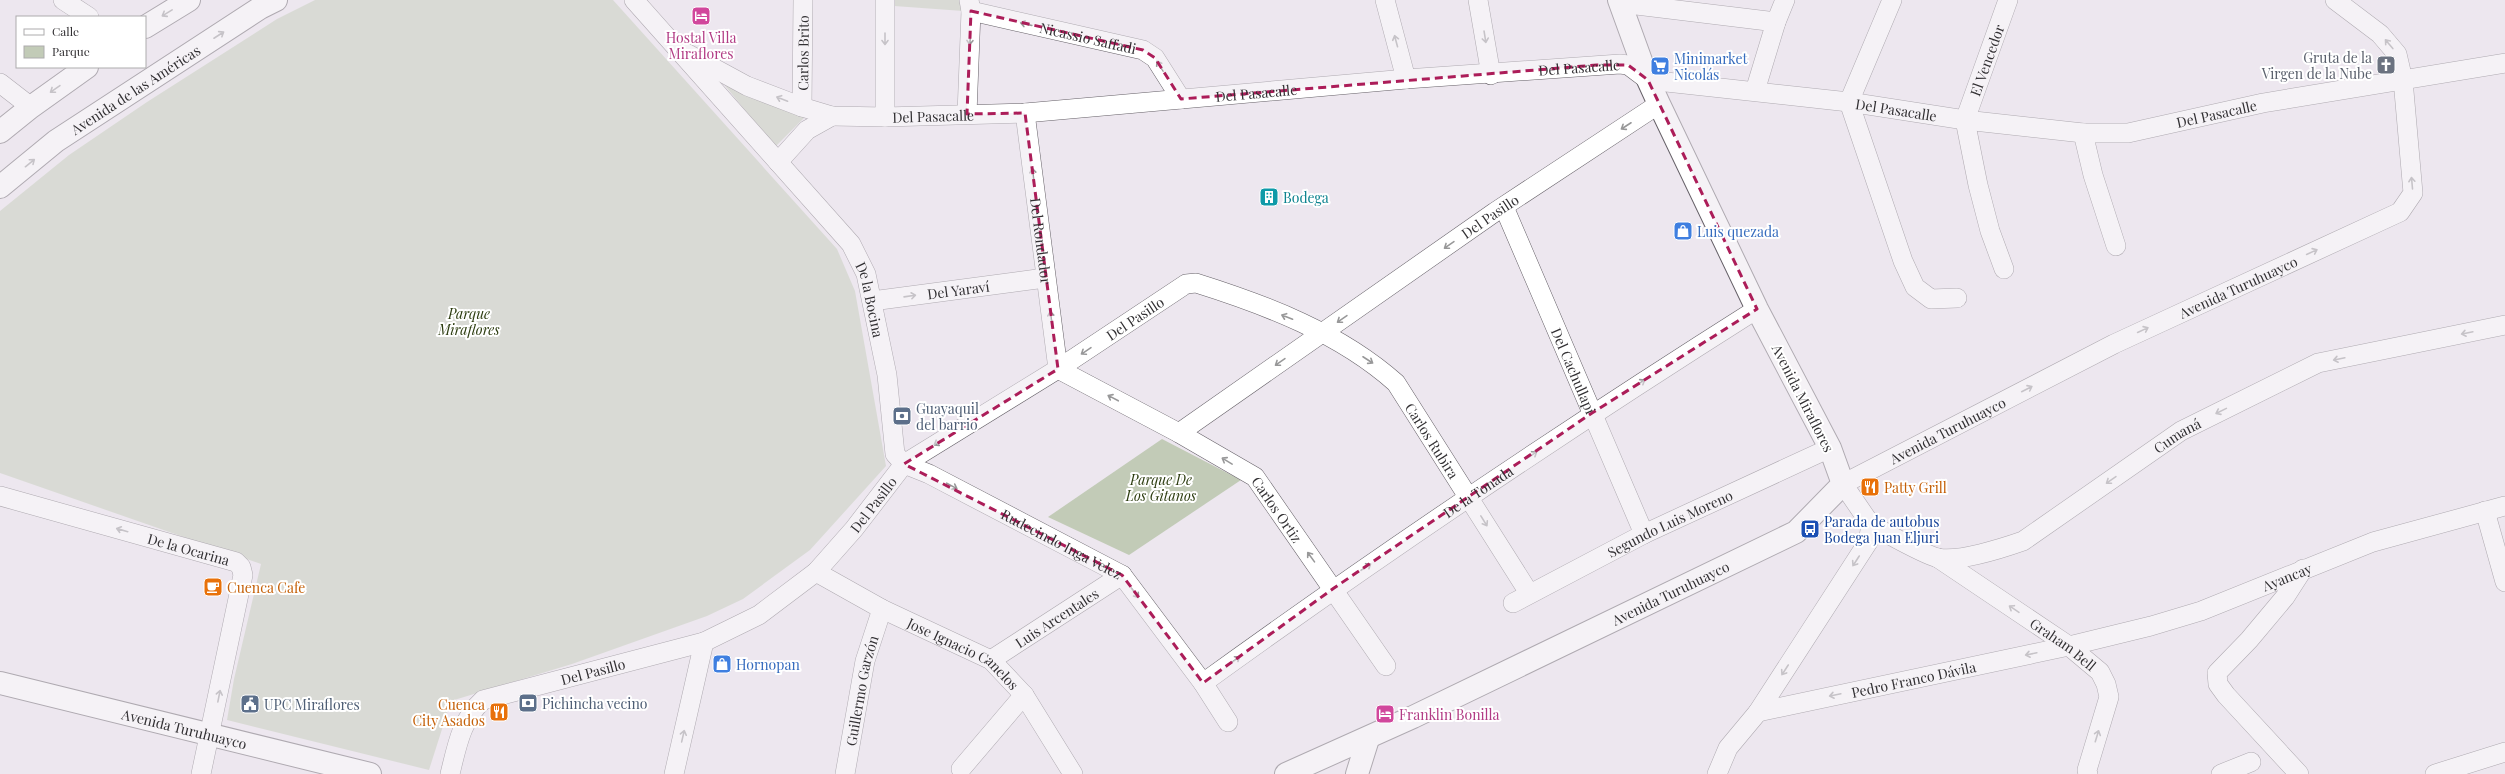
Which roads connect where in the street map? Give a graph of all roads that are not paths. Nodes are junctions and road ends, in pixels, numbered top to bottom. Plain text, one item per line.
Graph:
1 (63, 0) edge
2 (189, 0) edge
3 (276, 0) edge
4 (634, 0) edge
5 (803, 0) edge
6 (885, 0) edge
7 (1385, 0) edge
8 (1478, 0) edge
9 (1785, 0) edge
10 (1892, 0) edge
11 (2008, 0) edge
12 (2335, 0) edge
13 (1620, 2) edge
14 (970, 5) edge
15 (87, 16) edge
16 (1776, 22) junction
17 (146, 26) edge
18 (677, 48) junction
19 (2505, 63) edge
20 (86, 68) edge
21 (1491, 75) junction
22 (1406, 79) junction
23 (1648, 80) junction
24 (2403, 80) junction
25 (0, 83) edge
26 (1755, 91) junction
27 (1181, 99) junction
28 (1849, 102) junction
29 (1659, 104) junction
30 (31, 107) junction
31 (802, 107) junction
32 (1025, 113) junction
33 (967, 114) junction
34 (832, 116) junction
35 (885, 117) junction
36 (1965, 120) junction
37 (0, 132) edge
38 (2083, 133) junction
39 (778, 162) junction
40 (0, 188) edge
41 (1504, 206) junction
42 (2116, 246) dead end
43 (2004, 269) dead end
44 (1046, 278) junction
45 (1957, 298) dead end
46 (872, 301) junction
47 (1758, 309) junction
48 (2505, 325) edge
49 (1323, 332) junction
50 (1058, 369) junction
51 (1592, 413) junction
52 (1179, 433) junction
53 (1830, 448) junction
54 (904, 464) junction
55 (1843, 484) junction
56 (0, 496) edge
57 (1470, 497) junction
58 (2505, 506) edge
59 (2485, 511) junction
60 (1871, 525) junction
61 (1644, 534) junction
62 (1938, 558) junction
63 (2303, 569) junction
64 (816, 572) junction
65 (1122, 575) junction
66 (2505, 582) edge
67 (1334, 588) junction
68 (1530, 593) junction
69 (1513, 603) dead end
70 (882, 609) junction
71 (704, 642) junction
72 (2069, 646) junction
73 (991, 660) junction
74 (1386, 666) dead end
75 (0, 683) edge
76 (1203, 683) junction
77 (1024, 695) junction
78 (1758, 712) junction
79 (1228, 722) dead end
80 (211, 734) junction
81 (1368, 739) junction
82 (2505, 752) edge
83 (2251, 762) dead end
84 (961, 769) dead end
85 (201, 774) edge
86 (370, 774) edge
87 (450, 774) edge
88 (674, 774) edge
89 (845, 774) edge
90 (1073, 774) edge
91 (1286, 774) edge
92 (1357, 774) edge
93 (1717, 774) edge
94 (2088, 774) edge
95 (2221, 774) edge
96 (2299, 774) edge
97 (2435, 774) edge

1 - 15 street
2 -> 17 street
40 -> 3 street, Avenida de las Américas
4 - 18 street, Del Pasacalle
5 - 31 street, Carlos Brito
6 -> 35 street
22 -> 7 street
8 -> 21 street
9 - 16 street
10 - 28 street
11 - 36 street, El Vencedor
24 -> 12 street, Avenida Turuhuayco
13 - 16 street
13 - 23 street, Avenida Miraflores
27 -> 14 street, Nicassio Saffadi
14 -> 33 street
16 - 26 street
31 -> 18 street, Del Pasacalle
18 - 39 street, Del Pasacalle
19 - 24 street, Del Pasacalle
20 -> 30 street
21 - 22 street, Del Pasacalle
21 - 23 street, Del Pasacalle
22 - 27 street, Del Pasacalle
23 - 26 street, Del Pasacalle
23 - 29 street, Avenida Miraflores
24 - 38 street, Del Pasacalle
55 -> 24 street, Avenida Turuhuayco
25 - 30 street
26 - 28 street, Del Pasacalle
27 - 32 street, Del Pasacalle
28 - 36 street, Del Pasacalle
28 - 45 street
29 -> 41 street, Del Pasillo
29 - 47 street, Avenida Miraflores
30 - 37 street
31 - 34 street, Del Pasacalle
32 - 33 street, Del Pasacalle
44 -> 32 street, Del Rondador
33 - 35 street, Del Pasacalle
34 - 35 street, Del Pasacalle
34 - 39 street
36 - 38 street, Del Pasacalle
36 - 43 street
38 - 42 street
39 - 46 street, De la Bocina
41 -> 49 street, Del Pasillo
41 - 51 street, Del Cachullapi
46 -> 44 street, Del Yaraví
50 -> 44 street, Del Rondador
46 - 54 street, De la Bocina
51 -> 47 street, De la Tonada
47 - 53 street, Avenida Miraflores
48 -> 62 street, Cumaná
49 -> 50 street, Del Pasillo
49 -> 52 street, Del Pasillo
49 -> 57 street, Carlos Rubira
52 -> 50 street, Carlos Ortiz
50 -> 54 street, Del Pasillo
57 -> 51 street, De la Tonada
51 - 61 street, Del Cachullapi
67 -> 52 street, Carlos Ortiz
53 - 55 street, Avenida Miraflores
53 - 61 street, Segundo Luis Moreno
54 - 64 street, Del Pasillo
54 -> 65 street, Rudecindo Inga Velez
55 - 60 street, Avenida Miraflores
55 - 81 street, Avenida Turuhuayco
80 -> 56 street, De la Ocarina
67 -> 57 street, De la Tonada
57 -> 68 street, Carlos Rubira
58 - 59 street, Ayancay
59 - 63 street, Ayancay
59 - 66 street
60 - 62 street
60 -> 78 street
61 - 68 street, Segundo Luis Moreno
72 -> 62 street, Graham Bell
63 - 72 street, Ayancay
63 - 96 street
64 - 70 street, Jose Ignacio Canelos
64 - 71 street, Del Pasillo
65 - 73 street, Luis Arcentales
65 -> 76 street, Rudecindo Inga Velez
67 - 74 street, Carlos Ortiz
76 -> 67 street, De la Tonada
68 - 69 street, Segundo Luis Moreno
70 - 73 street, Jose Ignacio Canelos
70 - 89 street, Guillermo Garzón
71 - 87 street, Del Pasillo
88 -> 71 street
72 -> 78 street, Pedro Franco Dávila
94 -> 72 street, Graham Bell
73 - 77 street, Jose Ignacio Canelos
75 - 80 street, Avenida Turuhuayco
76 - 79 street, Rudecindo Inga Velez
77 - 84 street
77 - 90 street, Jose Ignacio Canelos
78 - 93 street
80 - 85 street, De la Ocarina
80 - 86 street, Avenida Turuhuayco
81 - 91 street, Avenida Turuhuayco
81 - 92 street
82 - 97 street
83 - 95 street

